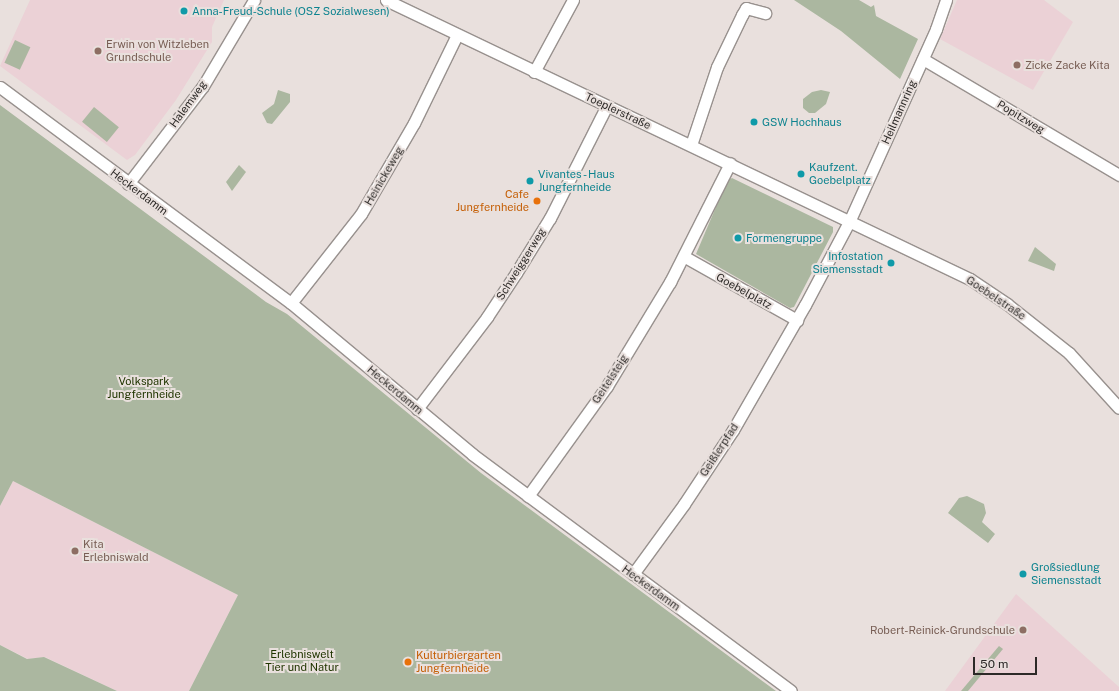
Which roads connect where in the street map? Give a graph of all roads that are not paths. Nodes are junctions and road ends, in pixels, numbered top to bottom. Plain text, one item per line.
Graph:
1 (254, 0) edge
2 (386, 0) edge
3 (573, 0) edge
4 (946, 0) edge
5 (765, 13) dead end
6 (457, 35) junction
7 (923, 59) junction
8 (534, 72) junction
9 (0, 87) edge
10 (606, 107) junction
11 (691, 145) junction
12 (730, 163) junction
13 (1119, 175) edge
14 (128, 184) junction
15 (849, 222) junction
16 (685, 257) junction
17 (291, 304) junction
18 (797, 320) junction
19 (1119, 408) edge
20 (418, 409) junction
21 (528, 496) junction
22 (633, 574) junction
23 (791, 691) edge

1 - 14 street, Halemweg
2 - 6 street, Toeplerstraße
3 - 8 street
4 - 7 street, Heilmannring
5 - 11 street
6 - 8 street, Toeplerstraße
6 - 17 street, Heinickeweg
7 - 13 street, Popitzweg
7 - 15 street, Heilmannring
8 - 10 street, Toeplerstraße
9 - 14 street, Heckerdamm
10 - 11 street, Toeplerstraße
10 - 20 street, Schweiggerweg
11 - 12 street, Toeplerstraße
12 - 15 street, Toeplerstraße
12 - 16 street
14 - 17 street, Heckerdamm
15 - 18 street
15 - 19 street, Goebelstraße
16 - 18 street, Goebelplatz
16 - 21 street, Geitelsteig
17 - 20 street, Heckerdamm
18 - 22 street, Geißlerpfad
20 - 21 street, Heckerdamm
21 - 22 street, Heckerdamm
22 - 23 street, Heckerdamm

